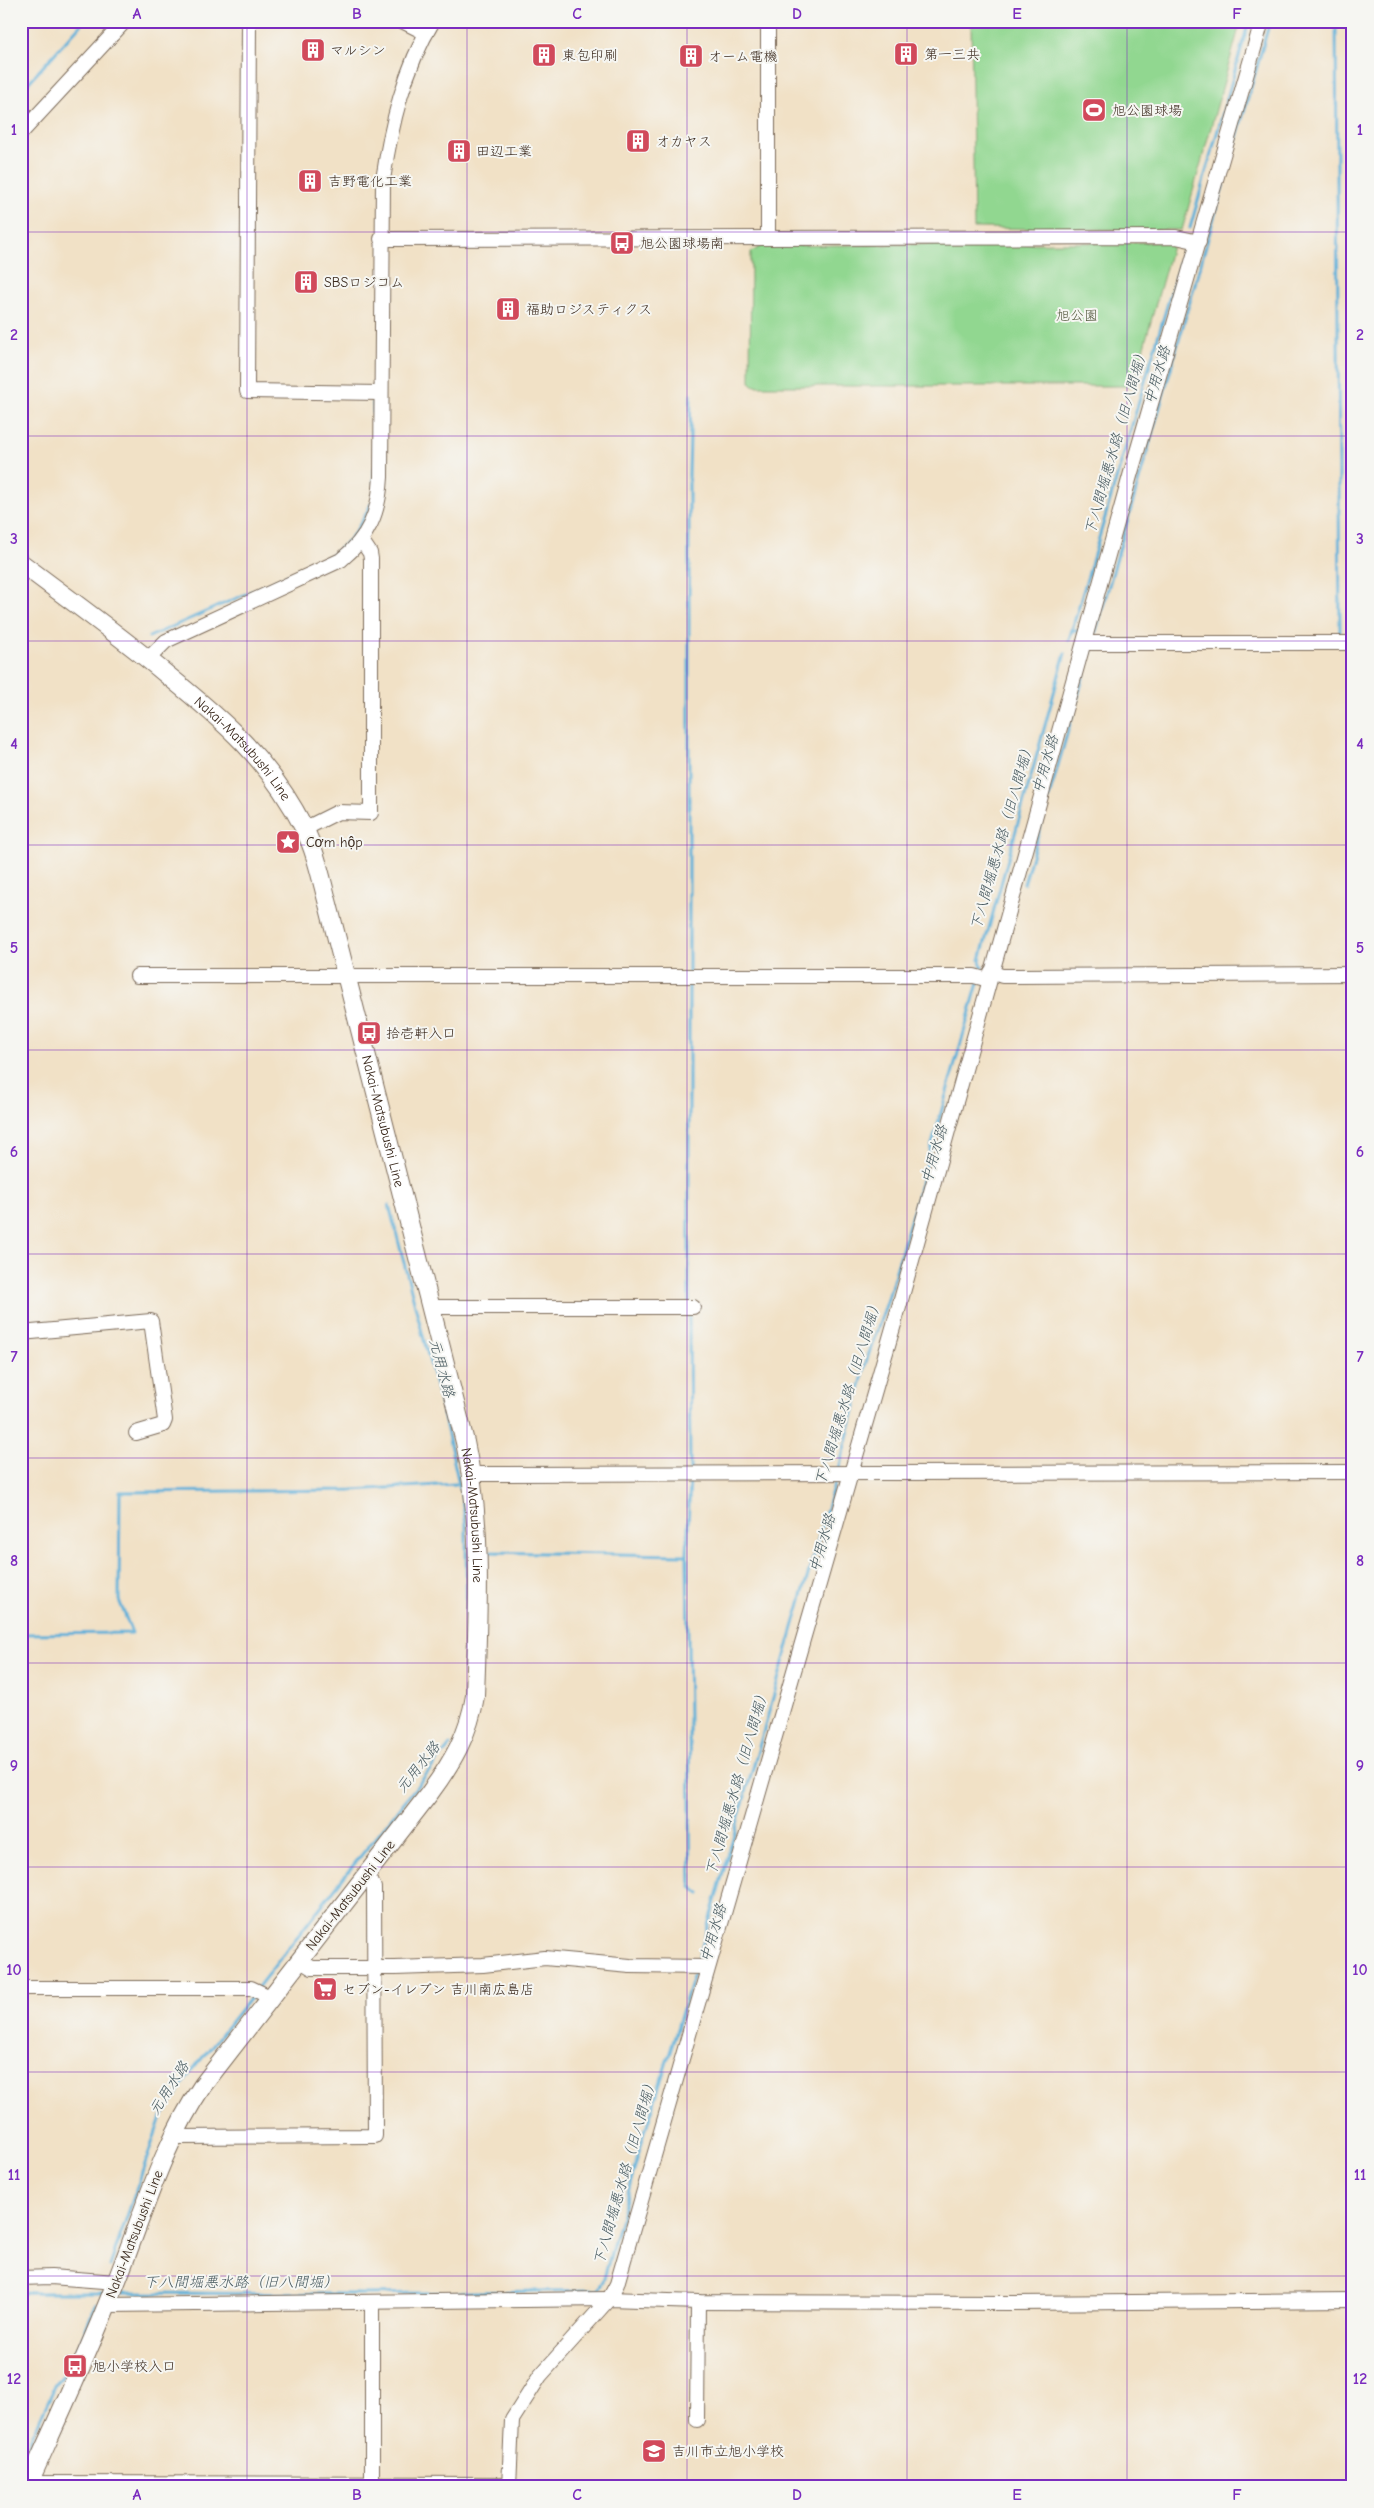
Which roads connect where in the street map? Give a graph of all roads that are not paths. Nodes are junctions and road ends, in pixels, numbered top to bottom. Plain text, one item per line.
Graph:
1 (124, 21) edge
2 (249, 21) edge
3 (402, 21) edge
4 (768, 21) edge
5 (1262, 21) edge
6 (429, 27) edge
7 (21, 132) edge
8 (768, 236) junction
9 (381, 239) junction
10 (1199, 242) junction
11 (380, 393) junction
12 (362, 541) junction
13 (21, 563) edge
14 (1084, 643) junction
15 (1353, 643) edge
16 (148, 659) junction
17 (304, 829) junction
18 (1353, 974) edge
19 (137, 976) dead end
20 (994, 976) junction
21 (347, 977) junction
22 (432, 1307) junction
23 (693, 1307) dead end
24 (21, 1334) edge
25 (136, 1433) dead end
26 (850, 1472) junction
27 (1353, 1472) edge
28 (472, 1474) junction
29 (365, 1877) junction
30 (299, 1960) junction
31 (707, 1967) junction
32 (375, 1968) junction
33 (21, 1988) edge
34 (270, 1997) junction
35 (173, 2137) junction
36 (21, 2278) edge
37 (116, 2282) junction
38 (609, 2299) junction
39 (1353, 2300) edge
40 (698, 2302) junction
41 (372, 2303) junction
42 (107, 2305) junction
43 (697, 2420) dead end
44 (25, 2484) edge
45 (122, 2485) edge
46 (509, 2485) edge
47 (372, 2486) edge

1 - 7 street
2 - 11 street
3 - 6 street
4 - 8 street
5 - 10 street
6 - 9 street
8 - 9 street
8 - 10 street
9 - 11 street
10 - 14 street
11 - 12 street
12 - 16 street
12 - 17 street
13 - 16 main road, Nakai-Matsubushi Line
14 - 15 street
14 - 20 street
16 - 17 main road, Nakai-Matsubushi Line
17 - 21 main road, Nakai-Matsubushi Line
18 - 20 street
19 - 21 street
20 - 21 street
20 - 26 street
21 - 22 main road, Nakai-Matsubushi Line
22 - 23 street
22 - 28 main road, Nakai-Matsubushi Line
24 - 25 street
26 - 27 street
26 - 28 street
26 - 31 street
28 - 29 main road, Nakai-Matsubushi Line
29 - 30 main road, Nakai-Matsubushi Line
29 - 32 street
30 - 32 street
30 - 34 main road, Nakai-Matsubushi Line
31 - 32 street
31 - 38 street
32 - 35 street
33 - 34 street
34 - 35 main road, Nakai-Matsubushi Line
35 - 37 main road, Nakai-Matsubushi Line
36 - 37 street
37 - 42 main road, Nakai-Matsubushi Line
38 - 40 street
38 - 41 street
38 - 46 street
39 - 40 street
40 - 43 street
41 - 42 street
41 - 47 street
42 - 44 main road, Nakai-Matsubushi Line
44 - 45 street
45 - 47 street
46 - 47 street

